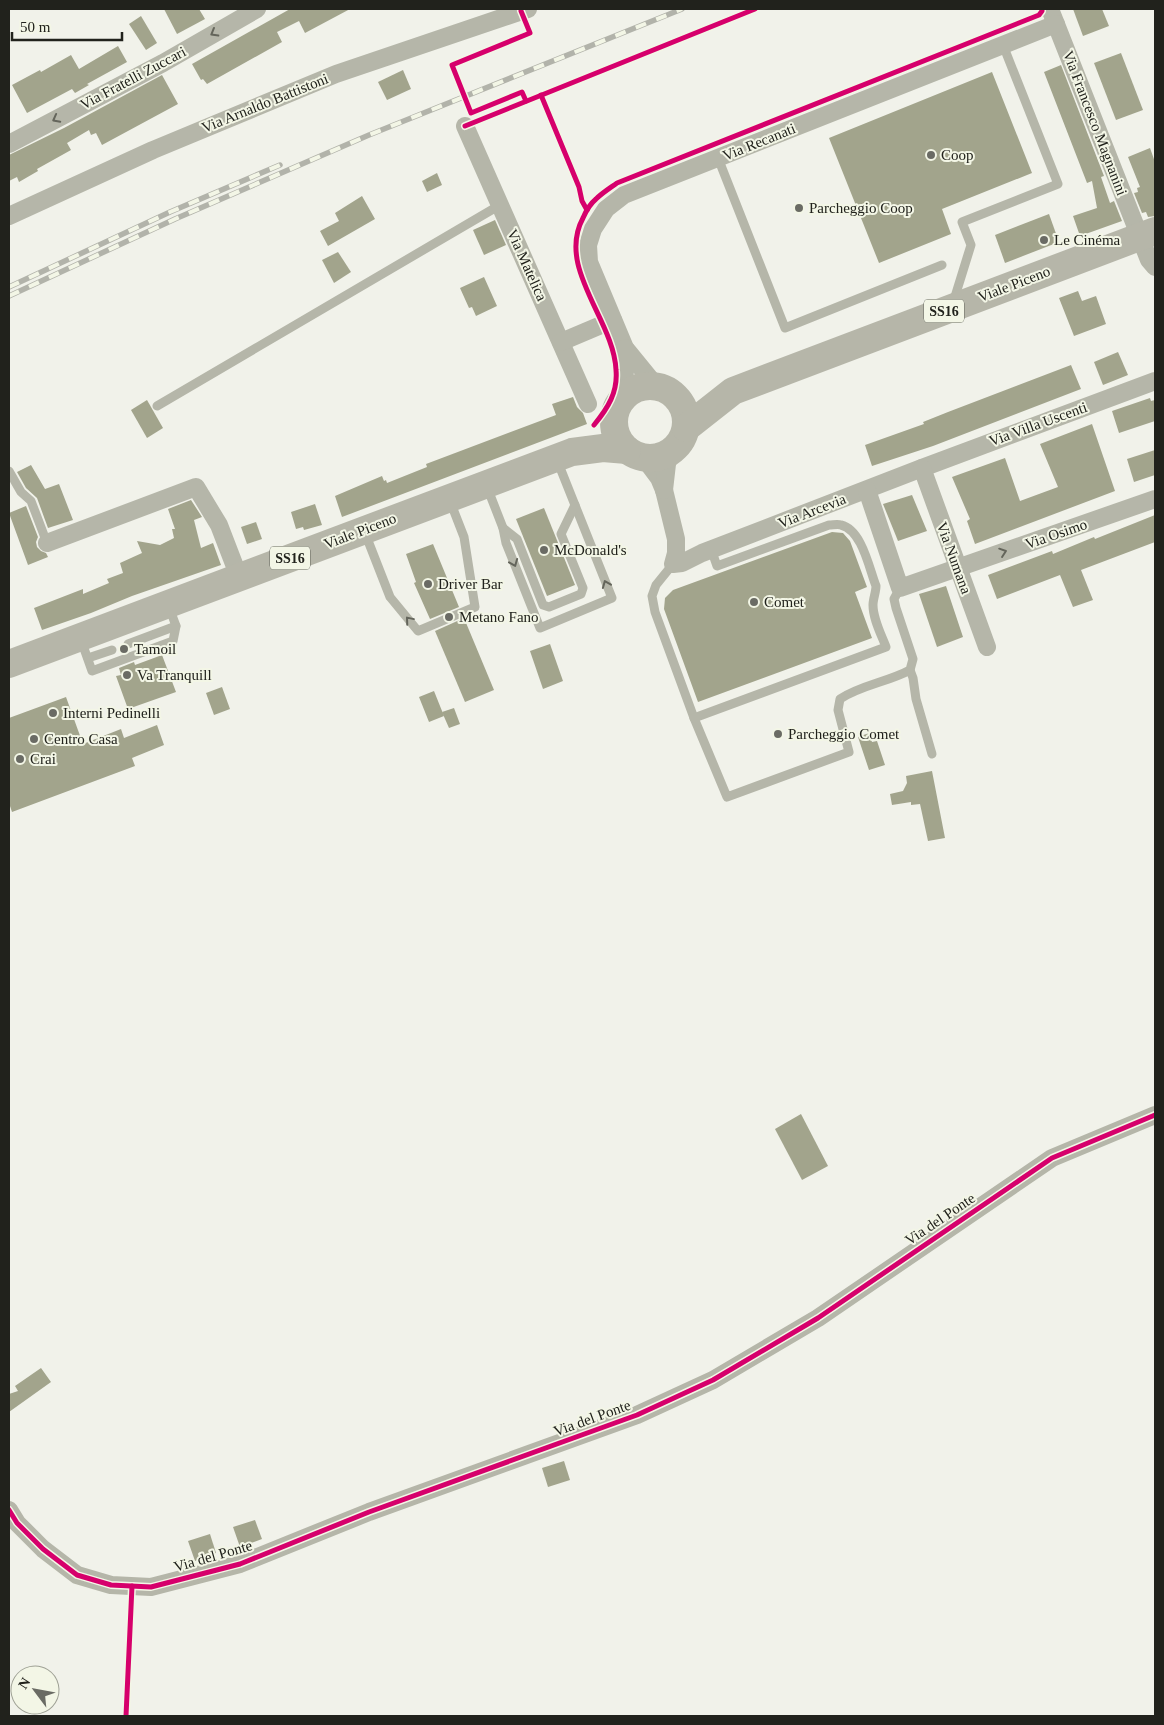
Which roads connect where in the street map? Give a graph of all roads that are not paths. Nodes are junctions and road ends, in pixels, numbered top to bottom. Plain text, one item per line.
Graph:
1 (256, 9) edge
2 (528, 9) edge
3 (1053, 16) edge
4 (1003, 46) junction
5 (465, 126) dead end
6 (9, 144) edge
7 (718, 158) junction
8 (500, 205) junction
9 (9, 216) edge
10 (1148, 234) edge
11 (942, 265) dead end
12 (1155, 266) edge
13 (951, 308) junction
14 (613, 320) junction
15 (561, 342) junction
16 (624, 348) junction
17 (1155, 381) edge
18 (665, 390) junction
19 (733, 390) junction
20 (588, 404) dead end
21 (157, 406) dead end
22 (618, 408) junction
23 (686, 428) junction
24 (671, 452) junction
25 (636, 454) junction
26 (564, 455) junction
27 (922, 468) junction
28 (9, 471) edge
29 (486, 484) junction
30 (664, 490) junction
31 (866, 490) junction
32 (449, 498) junction
33 (1155, 499) edge
34 (575, 505) junction
35 (503, 528) junction
36 (364, 530) junction
37 (676, 539) junction
38 (47, 543) joint
39 (706, 551) junction
40 (672, 564) junction
41 (957, 569) junction
42 (239, 577) junction
43 (900, 588) junction
44 (172, 615) junction
45 (128, 644) dead end
46 (987, 647) dead end
47 (84, 648) junction
48 (112, 650) dead end
49 (9, 664) edge
50 (910, 670) junction
51 (694, 718) junction
52 (932, 754) dead end
53 (1155, 1115) edge
54 (9, 1510) edge

1 -> 6 street, Via Fratelli Zuccari
2 - 9 street, Via Arnaldo Battistoni
3 - 4 street, Via Recanati
3 - 10 street, Via Francesco Magnanini
4 - 7 street, Via Recanati
4 - 13 lane
5 - 8 street, Via Matelica
7 - 11 lane
7 - 14 street, Via Recanati
8 - 15 street, Via Matelica
8 - 21 lane
10 - 12 street, Via Francesco Magnanini
10 - 13 main road, Viale Piceno / SS16
13 - 19 main road, Viale Piceno / SS16
14 - 15 street
14 - 16 street, Via Recanati
15 - 20 street, Via Matelica
16 - 18 street, Via Recanati
16 - 22 street, Via Recanati
17 - 27 street, Via Villa Uscenti
18 - 19 main road, Viale Piceno / SS16
18 - 22 main road, Viale Piceno / SS16
18 - 23 main road
19 - 23 main road, Viale Piceno / SS16
22 - 25 main road
22 - 26 main road, Viale Piceno / SS16
23 - 24 main road, Viale Piceno / SS16
24 - 25 main road, Viale Piceno / SS16
24 - 30 street
25 - 26 main road, Viale Piceno / SS16
25 - 30 street
26 - 29 main road, Viale Piceno / SS16
26 - 34 lane
27 - 31 street, Via Arcevia
27 - 41 street, Via Numana
28 - 38 lane
29 - 32 main road, Viale Piceno / SS16
29 - 35 lane
30 - 37 street
31 - 39 street, Via Arcevia
31 - 43 street
32 - 36 main road, Viale Piceno / SS16
32 -> 36 lane
41 -> 33 street, Via Osimo
34 - 35 lane
35 -> 34 lane
36 - 42 main road, Viale Piceno / SS16
37 - 39 street
37 - 40 street
38 - 42 street
39 - 40 street, Via Arcevia
39 - 51 lane
40 - 51 lane
41 - 43 street, Via Osimo
41 - 46 street, Via Numana
42 - 44 main road, Viale Piceno / SS16
43 - 50 lane
44 - 45 lane
44 - 47 main road, Viale Piceno / SS16
44 - 47 lane
47 - 48 lane
47 - 49 main road, Viale Piceno / SS16
50 - 51 lane
50 - 52 lane
53 - 54 street, Via del Ponte

